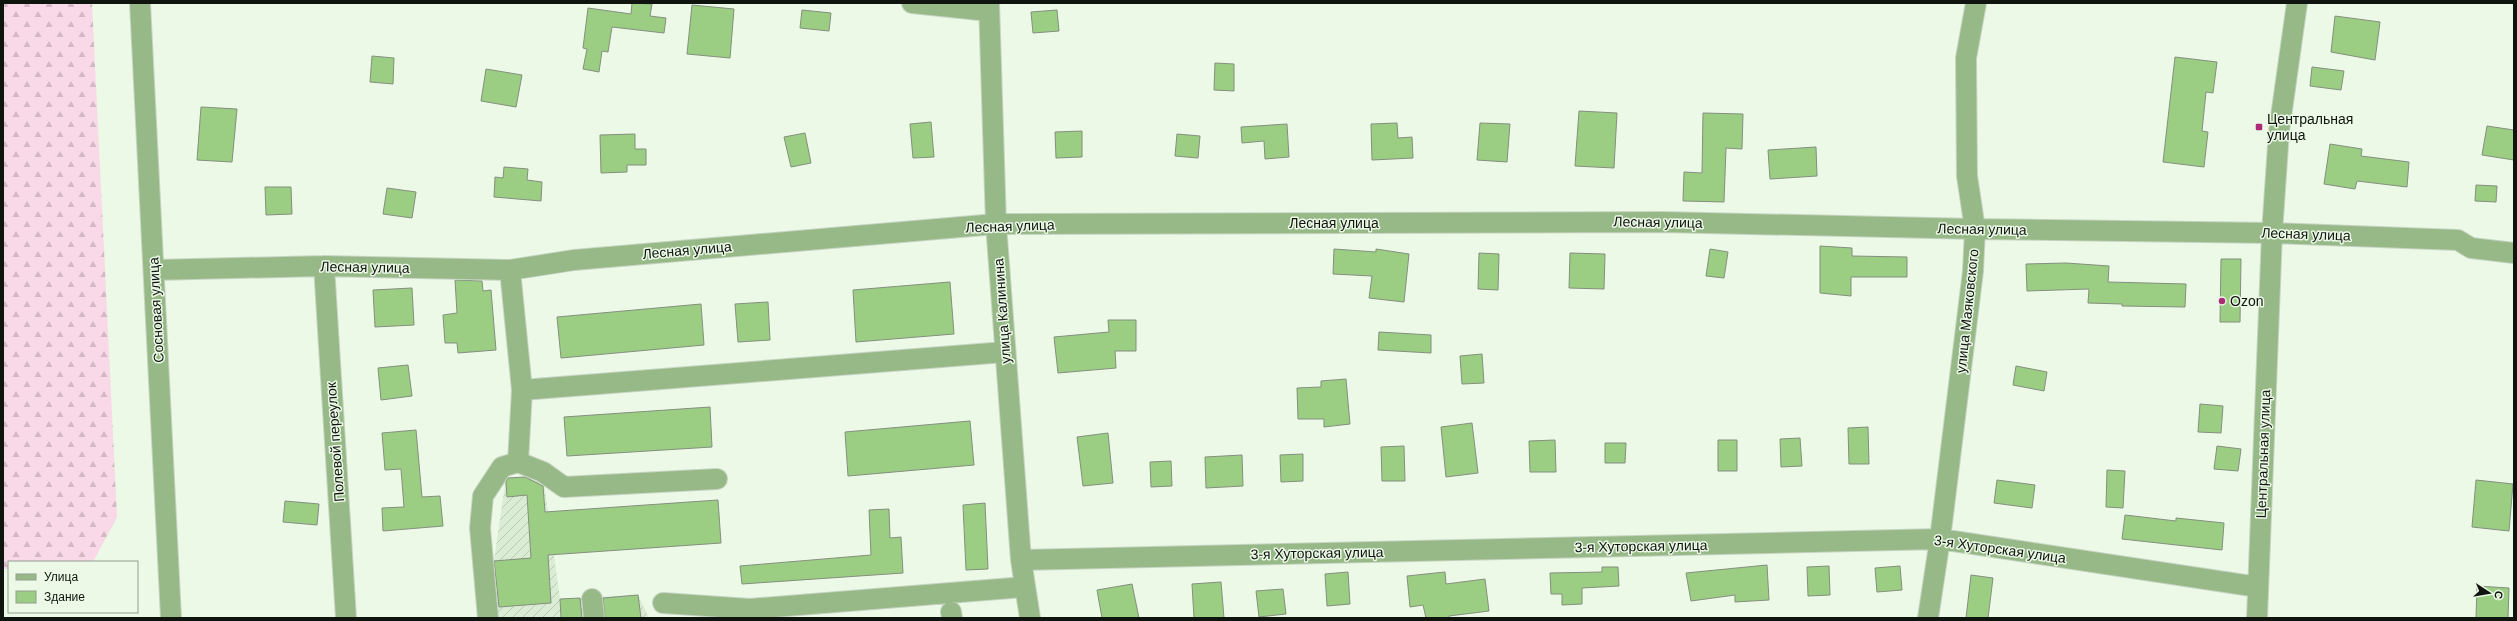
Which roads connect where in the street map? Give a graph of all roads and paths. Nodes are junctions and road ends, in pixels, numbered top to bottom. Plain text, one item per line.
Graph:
1 (140, 3) edge
2 (912, 3) edge
3 (1976, 3) edge
4 (2297, 3) edge
5 (989, 7) edge
6 (996, 224) junction
7 (1975, 229) junction
8 (2272, 232) junction
9 (2514, 253) edge
10 (324, 266) junction
11 (154, 270) junction
12 (510, 270) junction
13 (1005, 352) junction
14 (522, 390) junction
15 (518, 462) junction
16 (717, 479) dead end
17 (1940, 539) junction
18 (1021, 560) junction
19 (1024, 587) junction
20 (2258, 587) junction
21 (663, 603) dead end
22 (171, 618) edge
23 (346, 618) edge
24 (488, 618) edge
25 (1030, 618) edge
26 (1928, 618) edge
27 (2257, 618) edge

1 - 11 street, Сосновая улица
2 - 5 street
3 - 7 street, улица Маяковского
4 - 8 street, Центральная улица
5 - 6 street, улица Калинина
6 - 7 street, Лесная улица
6 - 12 street, Лесная улица
6 - 13 street, улица Калинина
7 - 8 street, Лесная улица
7 - 17 street, улица Маяковского
8 - 9 street, Лесная улица
8 - 20 street, Центральная улица
10 - 11 street, Лесная улица
10 - 12 street, Лесная улица
10 - 23 street, Полевой переулок
11 - 22 street, Сосновая улица
12 - 14 street
13 - 14 street
13 - 18 street, улица Калинина
14 - 15 street
15 - 16 street
15 - 24 street
17 - 18 street, 3-я Хуторская улица
17 - 20 street, 3-я Хуторская улица
17 - 26 street, улица Маяковского
18 - 19 street, улица Калинина
19 - 21 street
19 - 25 street, улица Калинина
20 - 27 street, Центральная улица

